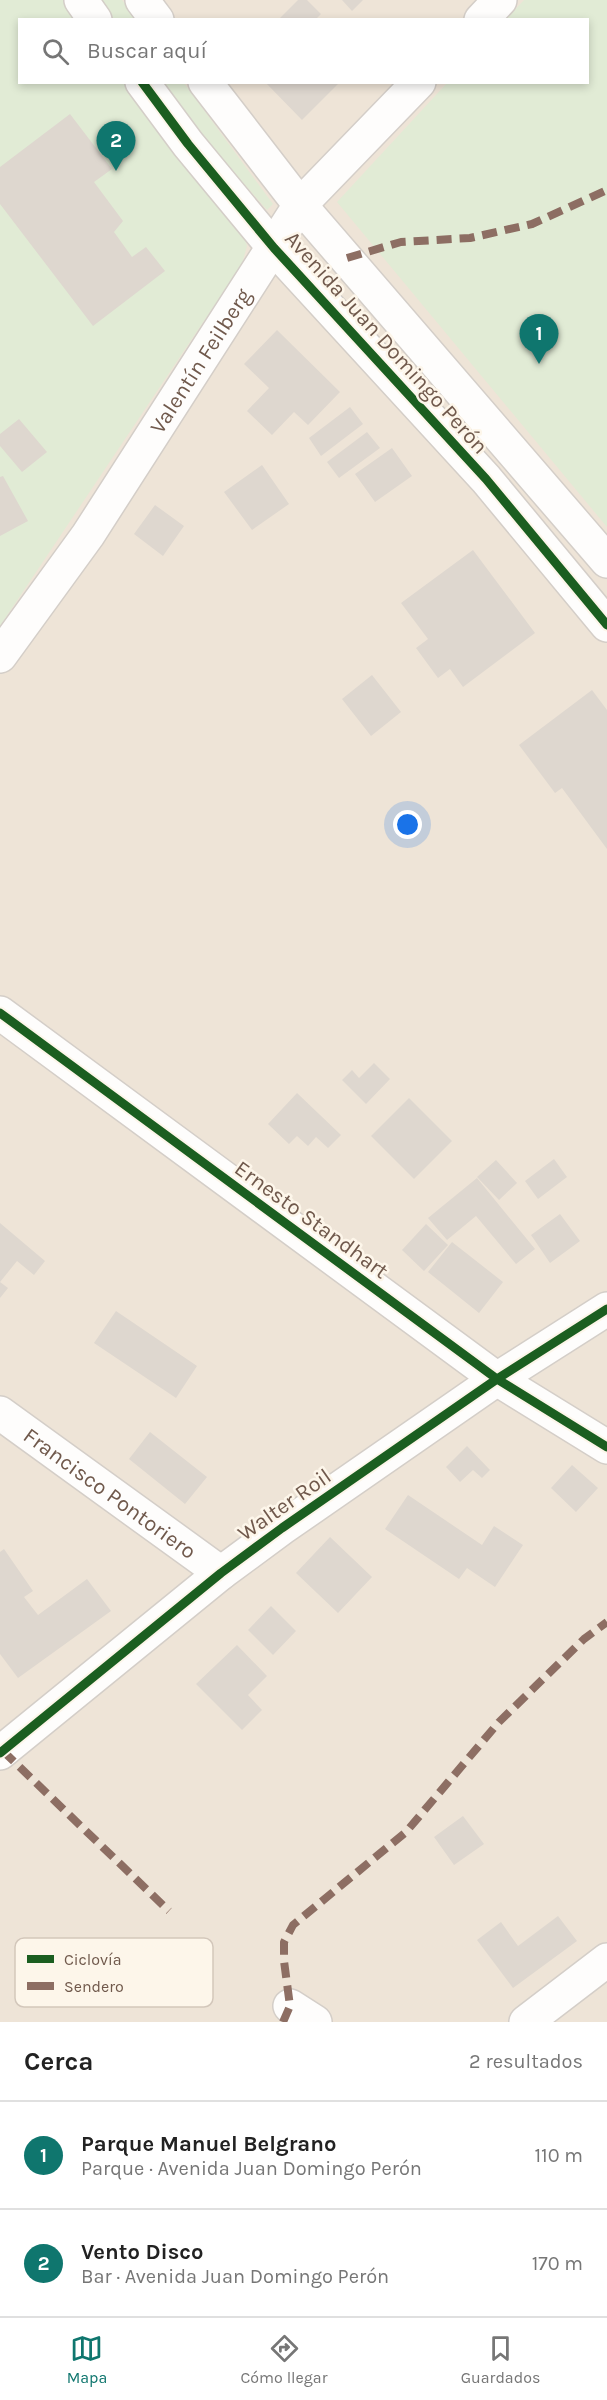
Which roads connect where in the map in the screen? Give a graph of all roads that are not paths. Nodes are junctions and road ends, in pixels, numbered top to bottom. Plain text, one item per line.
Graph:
1 (81, 0) edge
2 (142, 0) edge
3 (500, 0) edge
4 (94, 18) edge
5 (156, 18) edge
6 (483, 18) edge
7 (143, 84) edge
8 (207, 84) edge
9 (417, 84) edge
10 (300, 205) junction
11 (274, 248) junction
12 (607, 561) edge
13 (607, 625) edge
14 (0, 656) edge
15 (0, 1013) edge
16 (607, 1309) edge
17 (497, 1379) junction
18 (0, 1413) edge
19 (607, 1447) edge
20 (221, 1573) junction
21 (1, 1750) edge
22 (607, 1960) edge
23 (525, 2022) edge

1 - 4 street
2 - 5 street
3 - 6 street
7 - 11 street, Avenida Juan Domingo Perón
8 - 10 street, Avenida Juan Domingo Perón
9 - 10 street, Valentín Feilberg
10 - 11 street, Valentín Feilberg
10 - 12 street, Avenida Juan Domingo Perón
11 - 13 street, Avenida Juan Domingo Perón
11 - 14 street, Valentín Feilberg
15 - 17 street, Ernesto Standhart
16 - 17 street, Walter Roil
17 - 19 street, Ernesto Standhart
17 - 20 street, Walter Roil
18 - 20 street, Francisco Pontoriero
20 - 21 street, Walter Roil
22 - 23 street

